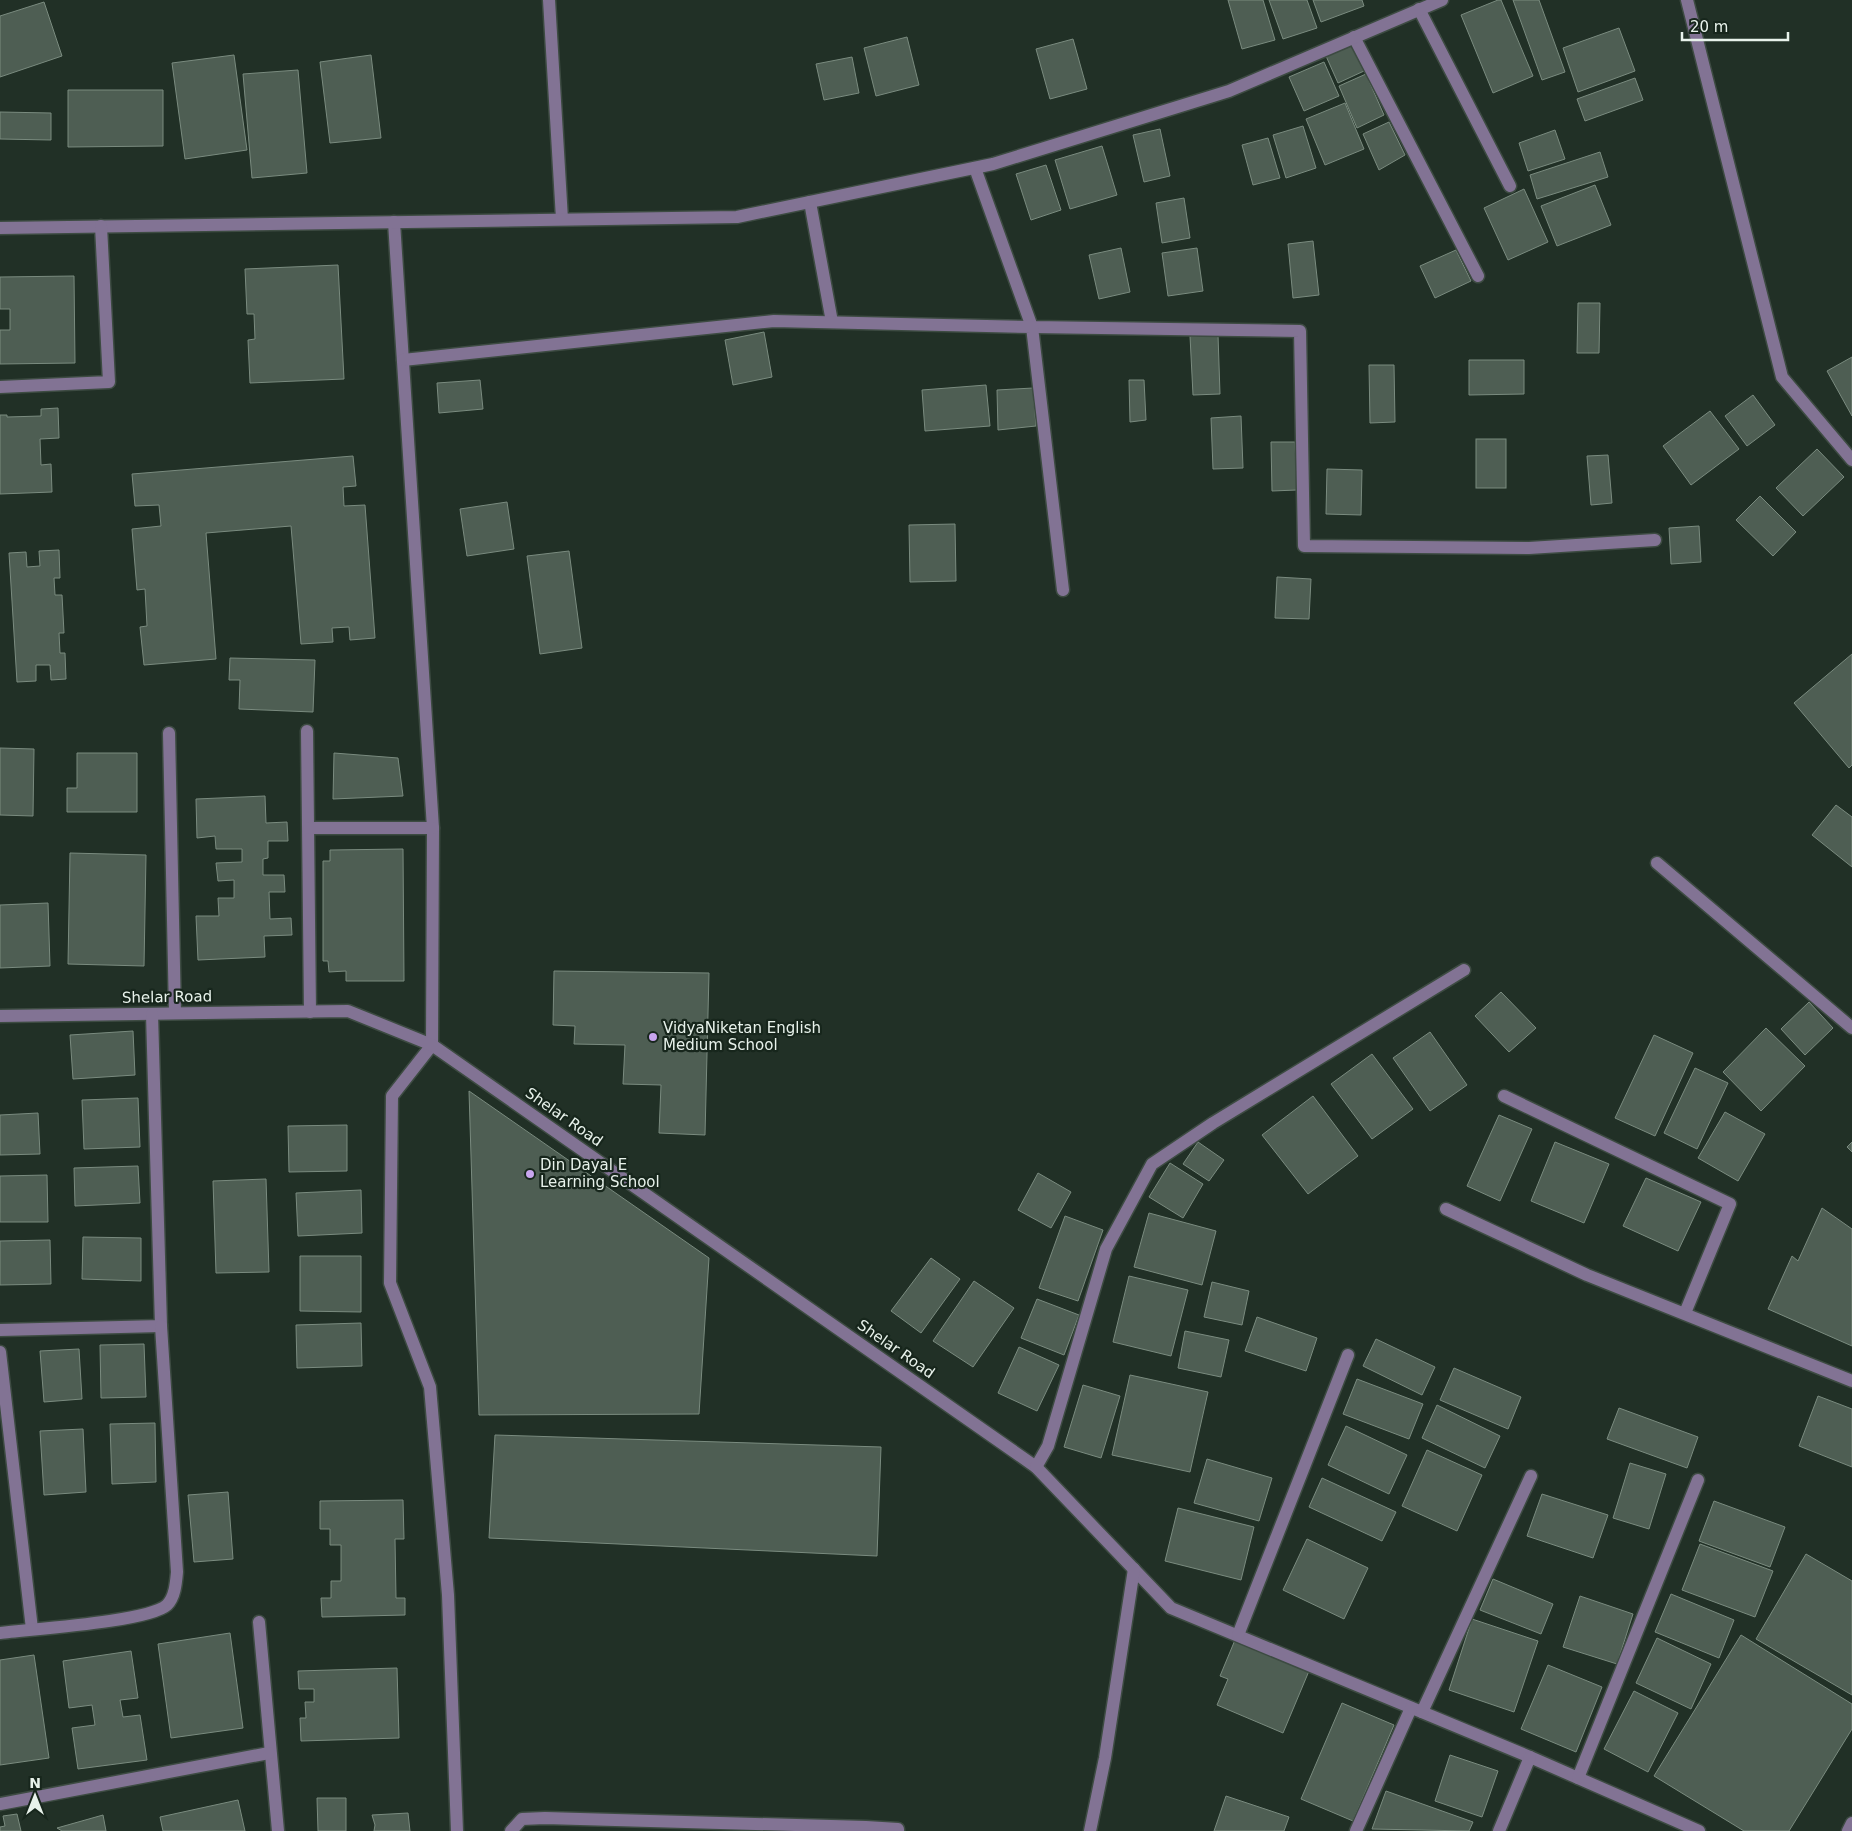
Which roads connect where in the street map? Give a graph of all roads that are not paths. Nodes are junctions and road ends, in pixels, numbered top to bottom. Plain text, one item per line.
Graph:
1 (549, 0) edge
2 (1442, 0) edge
3 (1687, 0) edge
4 (1419, 9) junction
5 (1354, 37) junction
6 (976, 168) junction
7 (1510, 186) dead end
8 (810, 202) junction
9 (562, 219) junction
10 (394, 222) junction
11 (101, 226) junction
12 (0, 228) edge
13 (1478, 276) dead end
14 (832, 322) junction
15 (1032, 327) junction
16 (403, 360) junction
17 (0, 387) edge
18 (1852, 460) edge
19 (1655, 540) dead end
20 (1063, 590) dead end
21 (307, 731) dead end
22 (169, 734) dead end
23 (308, 828) junction
24 (433, 828) junction
25 (1657, 864) dead end
26 (1464, 970) dead end
27 (310, 1012) junction
28 (152, 1014) junction
29 (175, 1014) junction
30 (0, 1016) edge
31 (1852, 1028) edge
32 (432, 1045) junction
33 (1504, 1096) dead end
34 (1446, 1209) dead end
35 (1685, 1314) junction
36 (162, 1326) junction
37 (0, 1330) edge
38 (0, 1352) edge
39 (1348, 1355) dead end
40 (1852, 1381) edge
41 (1036, 1467) junction
42 (1531, 1476) dead end
43 (1698, 1480) dead end
44 (1134, 1569) junction
45 (259, 1622) dead end
46 (32, 1629) junction
47 (0, 1633) edge
48 (1238, 1635) junction
49 (1417, 1710) junction
50 (269, 1753) junction
51 (1530, 1757) junction
52 (1578, 1778) junction
53 (0, 1804) edge
54 (1852, 1823) edge
55 (278, 1831) edge
56 (457, 1831) edge
57 (511, 1831) edge
58 (898, 1831) edge
59 (1090, 1831) edge
60 (1356, 1831) edge
61 (1499, 1831) edge
62 (1699, 1831) edge
63 (1848, 1831) edge

1 - 9 street
2 - 4 street
3 - 18 street
4 - 5 street
4 - 7 street
5 - 6 street
5 - 13 street
6 - 8 street
6 - 15 street
8 - 9 street
8 - 14 street
9 - 10 street
10 - 11 street
10 - 16 street
11 - 12 street
11 - 17 street
14 - 15 street
14 - 16 street
15 - 19 street
15 - 20 street
16 - 24 street
21 - 23 street
22 - 29 street
23 - 24 street
23 - 27 street
24 - 32 street
25 - 31 street
26 - 41 street
27 - 29 street, Shelar Road
27 - 32 street, Shelar Road
28 - 29 street, Shelar Road
28 - 30 street, Shelar Road
28 - 36 street
32 - 41 street, Shelar Road
32 - 56 street
33 - 35 street
34 - 35 street
35 - 40 street
36 - 37 street
36 - 46 street
38 - 46 street
39 - 48 street
41 - 44 street, Shelar Road
42 - 49 street
43 - 52 street
44 - 48 street, Shelar Road
44 - 59 street
45 - 50 street
46 - 47 street
48 - 49 street, Shelar Road
49 - 51 street, Shelar Road
49 - 60 street
50 - 53 street
50 - 55 street
51 - 52 street, Shelar Road
51 - 61 street
52 - 62 street, Shelar Road
54 - 63 street
57 - 58 street

